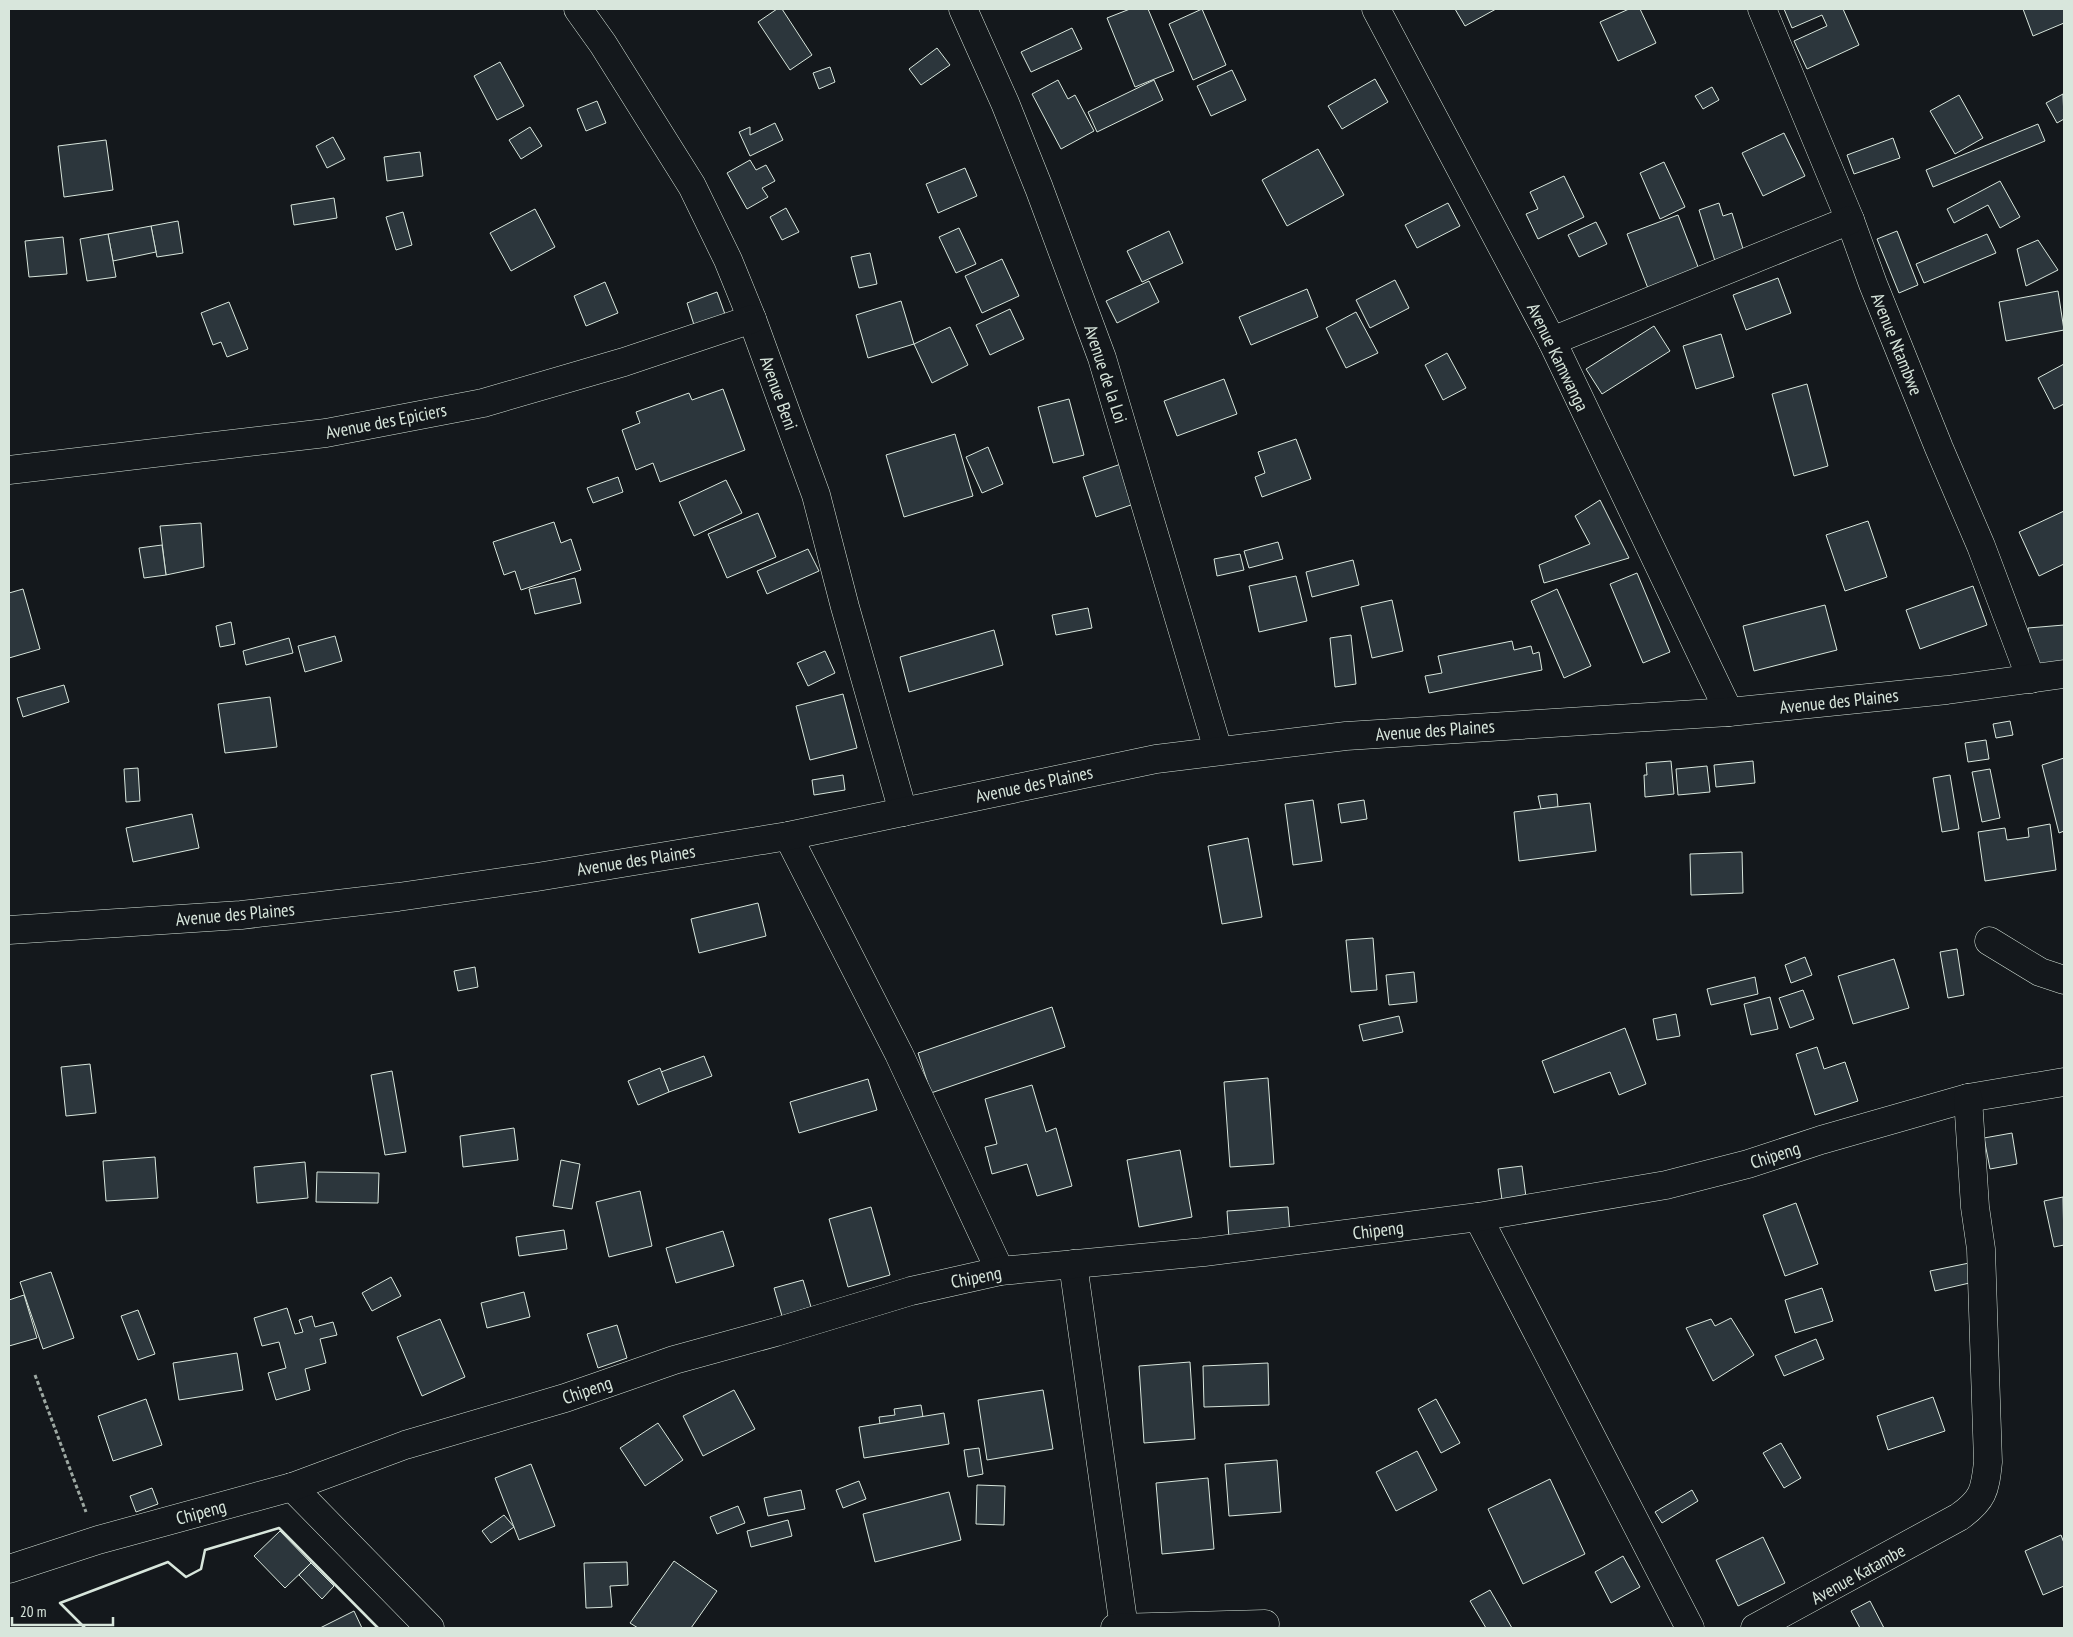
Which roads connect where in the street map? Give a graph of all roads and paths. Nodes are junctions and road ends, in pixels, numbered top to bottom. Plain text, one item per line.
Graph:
1 (578, 9) edge
2 (963, 9) edge
3 (1376, 9) edge
4 (1762, 9) edge
5 (1850, 220) junction
6 (752, 319) junction
7 (1552, 341) junction
8 (9, 470) edge
9 (2064, 674) edge
10 (2030, 679) junction
11 (1729, 712) junction
12 (1218, 750) junction
13 (903, 812) junction
14 (788, 836) junction
15 (9, 930) edge
16 (1989, 940) dead end
17 (2064, 980) edge
18 (2064, 1082) edge
19 (1968, 1098) junction
20 (1478, 1218) junction
21 (1073, 1264) junction
22 (1000, 1272) junction
23 (35, 1375) dead end
24 (292, 1487) junction
25 (98, 1540) junction
26 (9, 1569) edge
27 (1265, 1624) dead end
28 (430, 1628) edge
29 (1115, 1628) edge
30 (1124, 1628) edge
31 (1690, 1628) edge
32 (1755, 1628) edge

1 - 6 street, Avenue Beni
2 - 12 street, Avenue de la Loi
3 - 7 street, Avenue Kamwanga
4 - 5 street, Avenue Ntambwe
5 - 7 street
5 - 10 street, Avenue Ntambwe
6 - 8 street, Avenue des Epiciers
6 - 13 street, Avenue Beni
7 - 11 street, Avenue Kamwanga
9 - 10 street, Avenue des Plaines
10 - 11 street, Avenue des Plaines
11 - 12 street, Avenue des Plaines
12 - 13 street, Avenue des Plaines
13 - 14 street, Avenue des Plaines
14 - 15 street, Avenue des Plaines
14 - 22 street
16 - 17 street
18 - 19 street, Chipeng
19 - 20 street, Chipeng
19 - 32 street, Avenue Katambe
20 - 21 street, Chipeng
20 - 31 street
21 - 22 street, Chipeng
21 - 30 street
22 - 24 street, Chipeng
23 - 25 path
24 - 25 street, Chipeng
24 - 28 street
25 - 26 street, Chipeng
27 - 30 street
29 - 30 street

